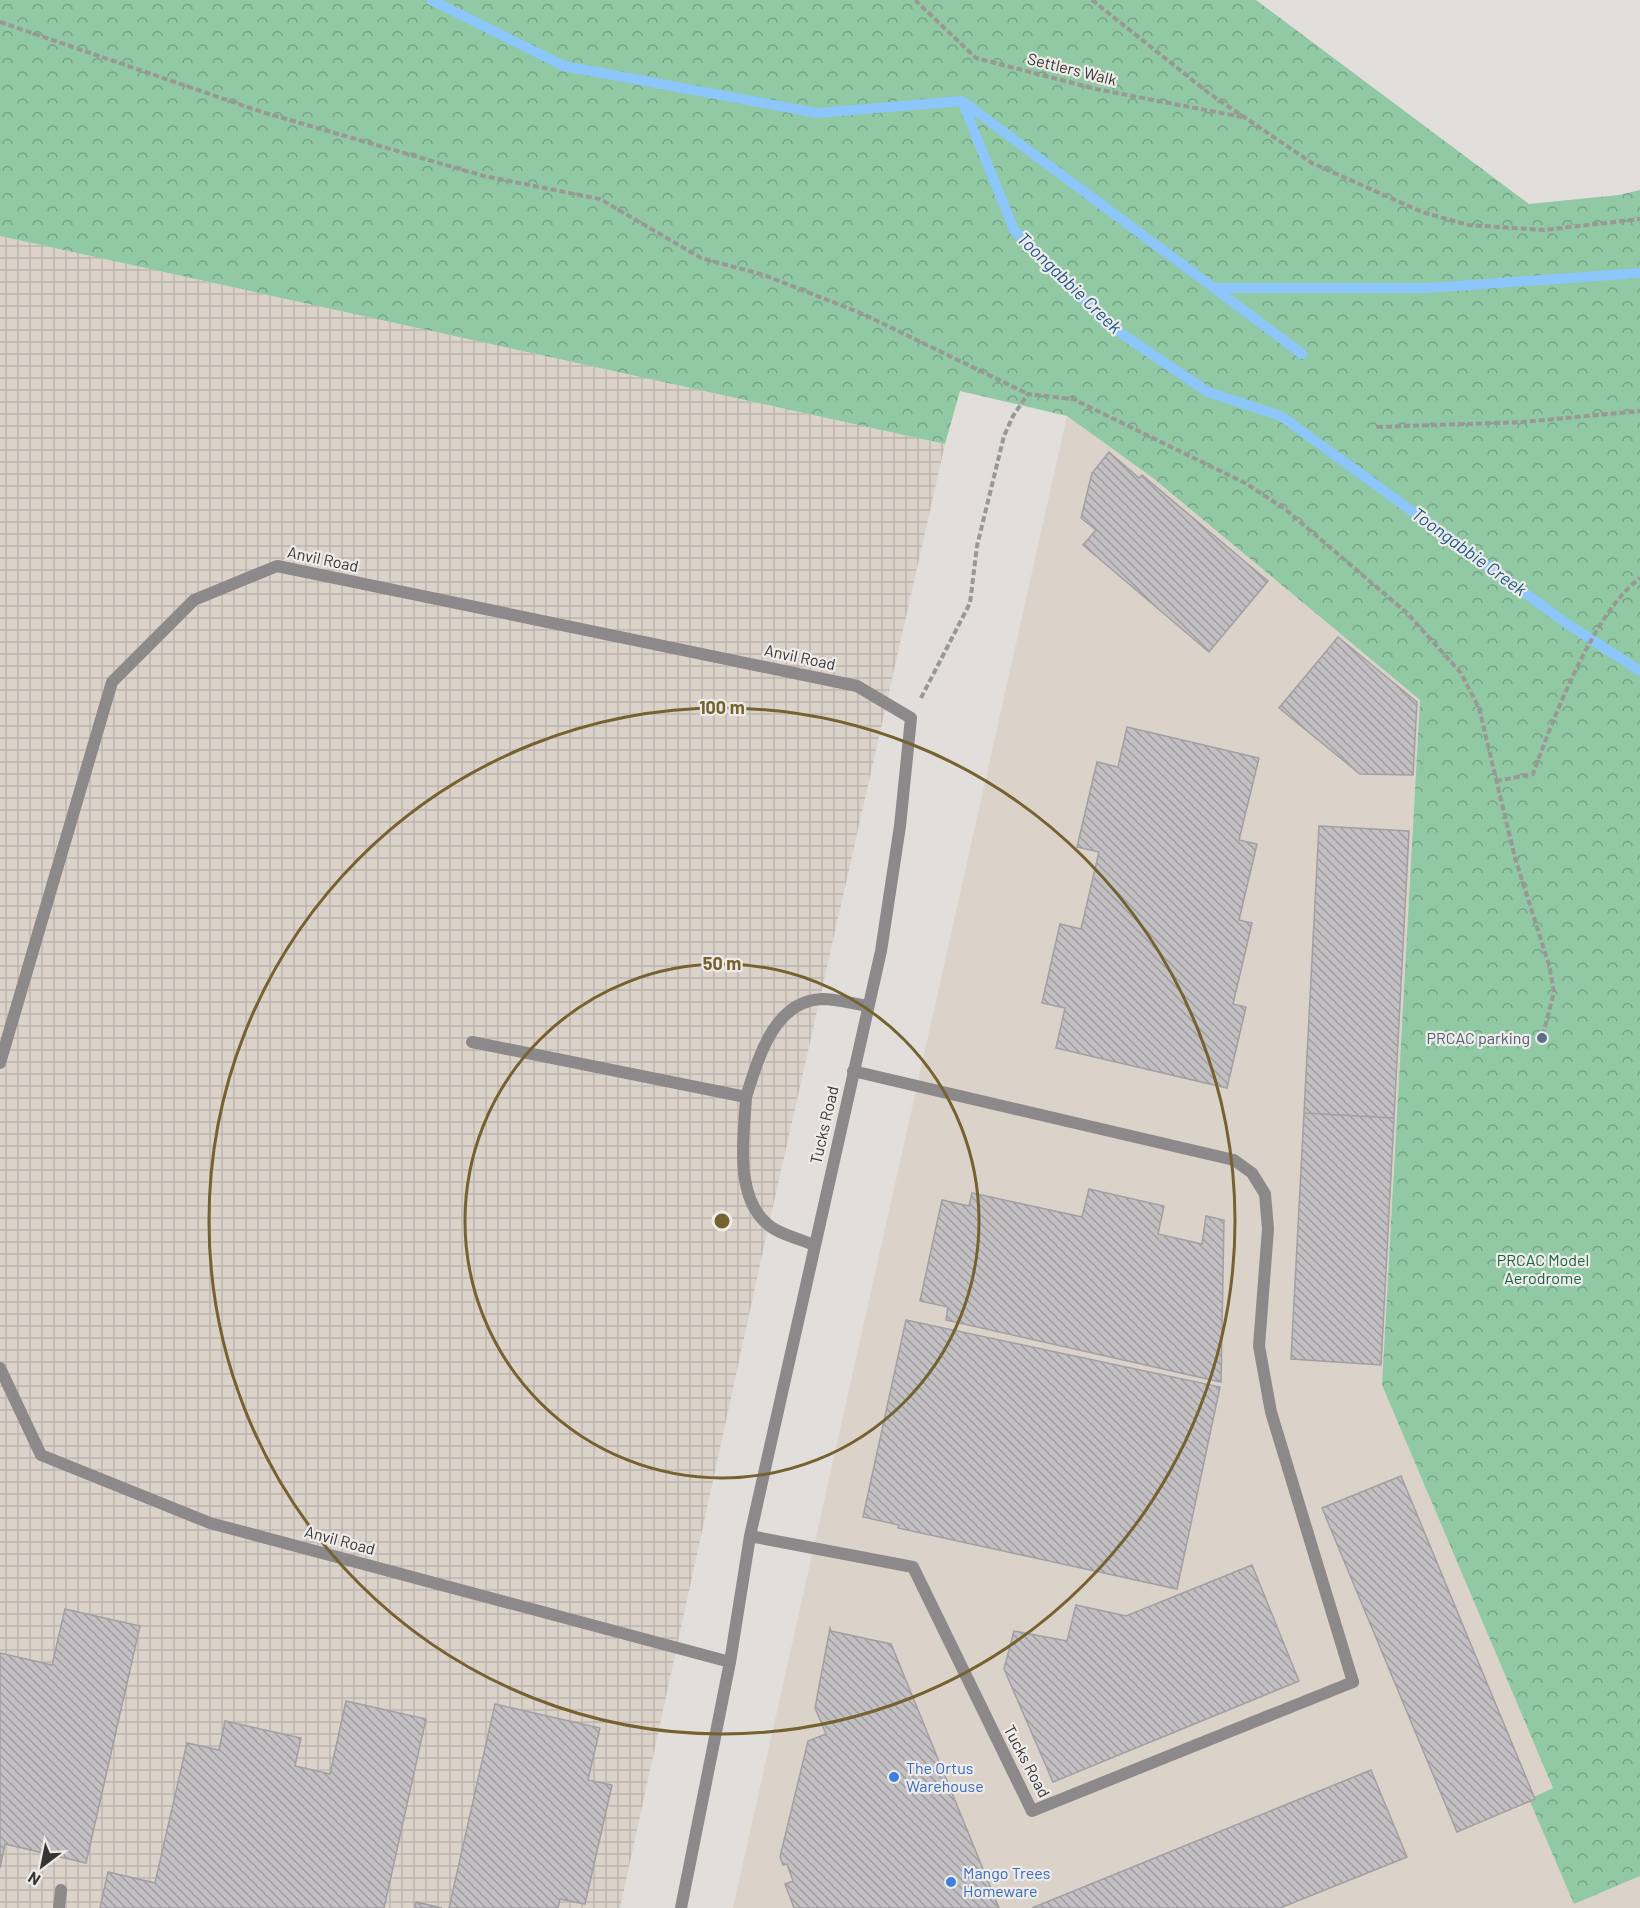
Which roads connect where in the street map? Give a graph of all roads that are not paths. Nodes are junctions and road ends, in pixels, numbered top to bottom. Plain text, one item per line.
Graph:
1 (911, 718) joint
2 (868, 1006) junction
3 (472, 1042) dead end
4 (0, 1063) edge
5 (853, 1071) junction
6 (746, 1097) junction
7 (814, 1245) junction
8 (0, 1368) edge
9 (750, 1536) junction
10 (730, 1662) junction
11 (61, 1890) dead end
12 (59, 1908) edge
13 (681, 1908) edge

1 - 2 street, Tucks Road
1 - 4 street, Anvil Road
2 - 5 street, Tucks Road
2 - 6 street
3 - 6 street
5 - 7 street, Tucks Road
5 - 9 street, Tucks Road
6 - 7 street
7 - 9 street, Tucks Road
8 - 10 street, Anvil Road
9 - 10 street, Tucks Road
10 - 13 street, Tucks Road
11 - 12 street

